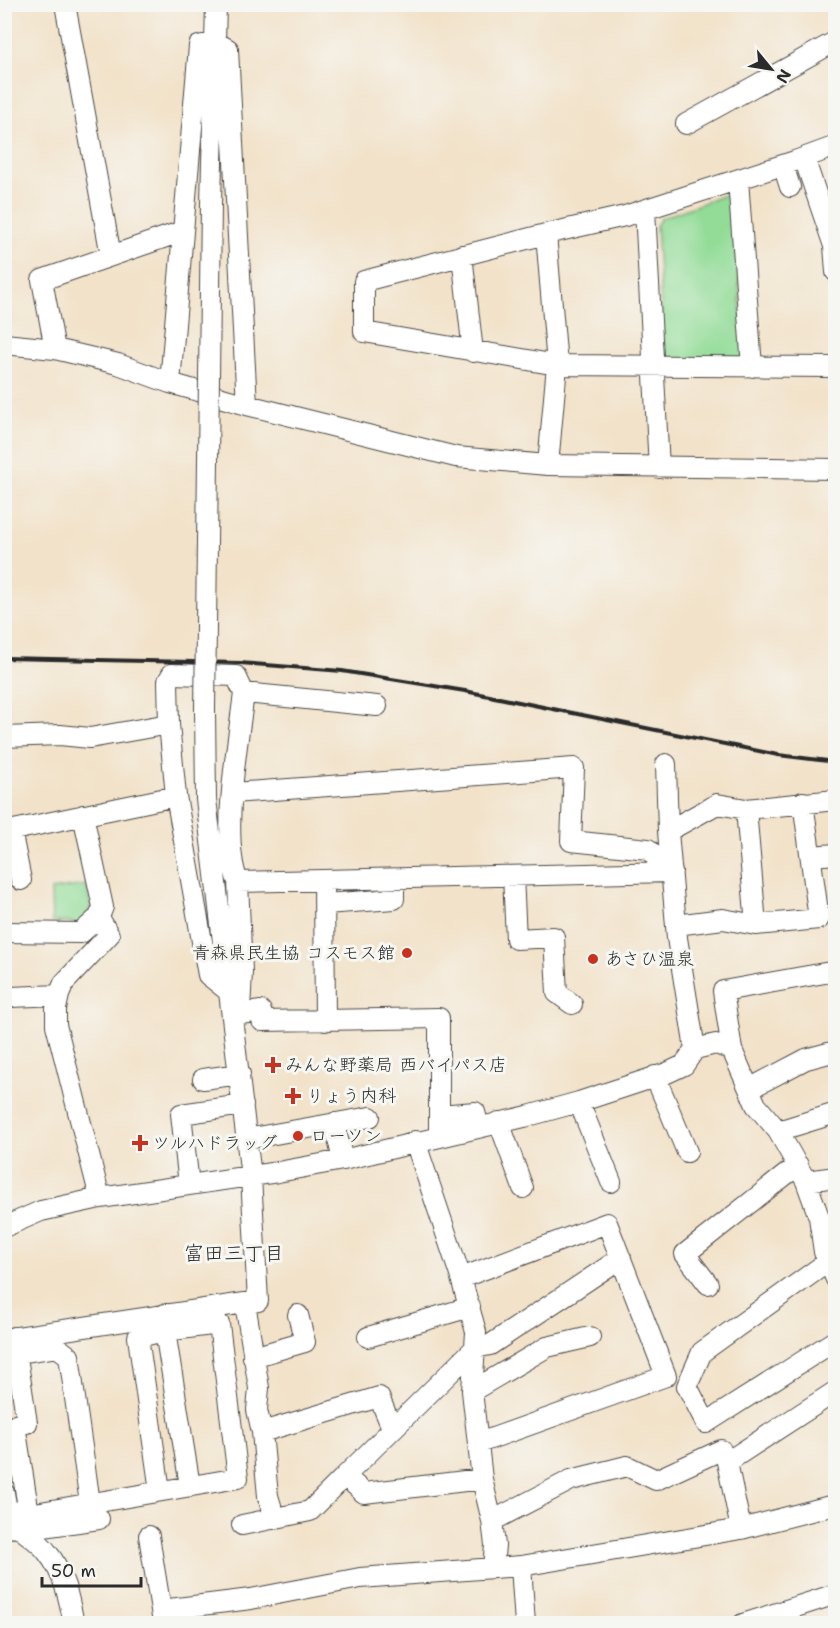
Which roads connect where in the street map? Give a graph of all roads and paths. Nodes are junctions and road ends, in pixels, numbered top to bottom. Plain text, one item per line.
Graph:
1 (64, 4) edge
2 (216, 4) edge
3 (836, 41) edge
4 (215, 42) junction
5 (686, 124) dead end
6 (836, 146) edge
7 (804, 158) junction
8 (783, 165) junction
9 (738, 180) junction
10 (790, 187) dead end
11 (645, 210) junction
12 (183, 231) junction
13 (546, 234) junction
14 (833, 248) edge
15 (462, 255) junction
16 (111, 256) junction
17 (836, 272) edge
18 (4, 344) edge
19 (55, 349) junction
20 (473, 352) junction
21 (557, 365) junction
22 (654, 366) junction
23 (752, 367) junction
24 (836, 368) edge
25 (170, 383) junction
26 (247, 405) junction
27 (548, 465) junction
28 (659, 468) junction
29 (836, 469) edge
30 (244, 693) junction
31 (377, 706) dead end
32 (169, 724) junction
33 (4, 736) edge
34 (666, 764) dead end
35 (233, 793) junction
36 (176, 796) junction
37 (836, 800) edge
38 (803, 802) junction
39 (746, 809) junction
40 (83, 815) junction
41 (8, 831) edge
42 (668, 831) junction
43 (836, 854) edge
44 (811, 856) junction
45 (672, 872) junction
46 (513, 876) junction
47 (21, 879) dead end
48 (394, 879) junction
49 (324, 880) junction
50 (238, 882) junction
51 (324, 904) junction
52 (99, 917) junction
53 (827, 918) edge
54 (676, 925) junction
55 (756, 925) junction
56 (4, 932) edge
57 (836, 971) edge
58 (228, 991) junction
59 (4, 995) edge
60 (59, 995) junction
61 (572, 1004) dead end
62 (237, 1017) junction
63 (325, 1021) junction
64 (695, 1049) junction
65 (732, 1050) junction
66 (836, 1051) edge
67 (240, 1074) junction
68 (655, 1076) junction
69 (203, 1079) dead end
70 (749, 1089) junction
71 (579, 1102) junction
72 (243, 1105) junction
73 (836, 1113) edge
74 (439, 1115) junction
75 (370, 1117) dead end
76 (499, 1122) junction
77 (334, 1124) junction
78 (479, 1127) junction
79 (778, 1131) junction
80 (439, 1136) junction
81 (247, 1139) junction
82 (415, 1142) junction
83 (687, 1152) dead end
84 (343, 1160) junction
85 (802, 1173) junction
86 (251, 1177) junction
87 (836, 1177) edge
88 (612, 1182) dead end
89 (189, 1185) junction
90 (523, 1188) dead end
91 (100, 1198) junction
92 (4, 1227) edge
93 (621, 1258) junction
94 (831, 1260) edge
95 (461, 1278) junction
96 (708, 1284) dead end
97 (244, 1303) junction
98 (470, 1307) junction
99 (298, 1315) dead end
100 (165, 1322) junction
101 (590, 1336) dead end
102 (368, 1337) dead end
103 (836, 1340) edge
104 (10, 1346) edge
105 (475, 1348) junction
106 (253, 1357) junction
107 (836, 1391) edge
108 (472, 1392) junction
109 (706, 1423) junction
110 (392, 1428) junction
111 (262, 1432) junction
112 (479, 1443) junction
113 (724, 1456) junction
114 (345, 1476) junction
115 (482, 1479) junction
116 (190, 1486) junction
117 (160, 1491) junction
118 (4, 1493) edge
119 (835, 1506) edge
120 (95, 1511) junction
121 (274, 1519) junction
122 (492, 1521) junction
123 (19, 1524) edge
124 (242, 1525) dead end
125 (741, 1529) junction
126 (149, 1536) dead end
127 (521, 1566) junction
128 (493, 1568) junction
129 (836, 1594) edge
130 (162, 1617) edge
131 (74, 1623) edge
132 (525, 1623) edge
133 (743, 1623) edge

1 - 16 street
2 - 4 street
3 - 5 street
4 - 12 street
4 - 26 street
4 - 58 street, bridge
6 - 7 street
7 - 8 street
7 - 14 street
8 - 9 street
8 - 10 street
9 - 11 street
9 - 23 street
11 - 13 street
11 - 22 street
12 - 16 street
12 - 25 street
13 - 15 street
13 - 21 street
14 - 17 street
15 - 20 street
15 - 20 street
16 - 19 street
18 - 19 street
19 - 25 street
20 - 21 street
21 - 22 street
21 - 27 street
22 - 23 street
22 - 28 street
23 - 24 street
25 - 26 street
26 - 27 street
27 - 28 street
28 - 29 street
30 - 31 street
30 - 32 street
30 - 35 street
32 - 33 street
32 - 36 street
34 - 42 street
35 - 45 street
35 - 50 street
36 - 40 street
36 - 58 street
37 - 38 street
38 - 39 street
38 - 44 street
39 - 42 street
39 - 55 street
40 - 41 street
40 - 52 street
41 - 47 street
42 - 45 street
43 - 44 street
44 - 53 street
45 - 46 street
45 - 54 street
46 - 48 street
46 - 61 street
48 - 49 street
48 - 51 street
49 - 50 street
49 - 51 street
50 - 62 street
51 - 63 street
52 - 56 street
52 - 60 street
53 - 55 street
54 - 55 street
54 - 64 street
57 - 65 street
58 - 62 street
59 - 60 street
60 - 91 street
62 - 63 street
62 - 67 street
63 - 74 street
64 - 65 street
64 - 68 street
65 - 70 street
66 - 70 street
67 - 69 street
67 - 72 street
68 - 71 street
68 - 83 street
70 - 79 street
71 - 76 street
71 - 88 street
72 - 81 street
72 - 89 street
73 - 79 street
74 - 78 street
74 - 80 street
75 - 77 street
76 - 78 street
76 - 90 street
77 - 81 street
77 - 84 street
78 - 80 street
79 - 85 street
80 - 82 street
81 - 86 street
82 - 84 street
82 - 95 street
84 - 86 street
85 - 87 street
85 - 94 street
85 - 96 street
86 - 89 street
86 - 97 street
89 - 91 street
91 - 92 street
93 - 95 street
93 - 105 street
93 - 112 street
94 - 109 street
95 - 98 street
97 - 100 street
97 - 106 street
98 - 102 street
98 - 105 street
99 - 106 street
100 - 104 street
100 - 116 street
100 - 116 street
100 - 117 street
101 - 108 street
103 - 109 street
104 - 120 street
104 - 123 street
105 - 108 street
105 - 110 street
106 - 111 street
107 - 113 street
108 - 112 street
109 - 113 street
110 - 111 street
110 - 114 street
111 - 121 street
112 - 115 street
113 - 122 street
113 - 125 street
114 - 115 street
114 - 121 street
115 - 122 street
116 - 117 street
117 - 120 street
118 - 123 street
119 - 125 street
120 - 123 street
121 - 124 street
122 - 128 street
123 - 131 street
125 - 127 street
126 - 130 street
127 - 128 street
127 - 132 street
128 - 130 street
129 - 133 street

